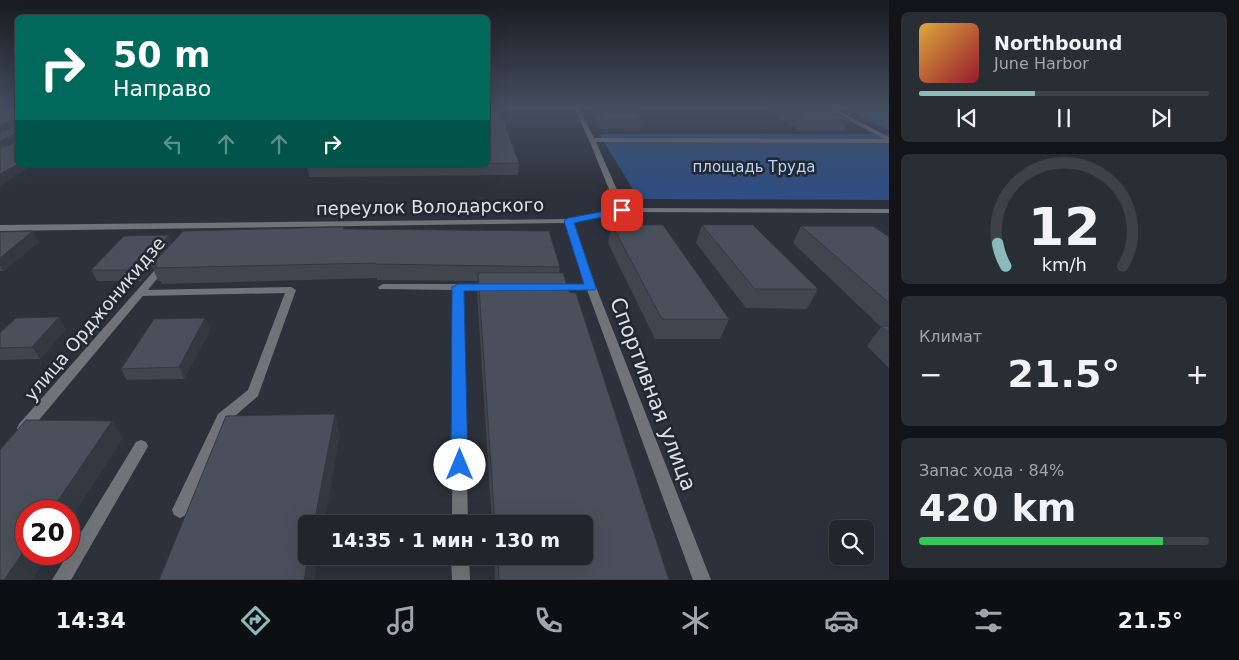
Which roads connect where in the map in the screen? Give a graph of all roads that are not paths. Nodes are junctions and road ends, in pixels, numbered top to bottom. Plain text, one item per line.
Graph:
1 (590, 135) edge
2 (592, 140) junction
3 (889, 140) edge
4 (622, 210) junction
5 (889, 211) edge
6 (568, 221) junction
7 (197, 226) junction
8 (0, 228) edge
9 (185, 241) edge
10 (172, 256) edge
11 (458, 287) junction
12 (496, 287) edge
13 (543, 287) edge
14 (382, 288) dead end
15 (591, 288) junction
16 (140, 293) junction
17 (19, 435) edge
18 (140, 446) dead end
19 (180, 510) dead end
20 (460, 515) edge
21 (460, 565) edge
22 (61, 580) edge
23 (461, 580) edge
24 (702, 580) edge

1 - 2 street
2 - 3 street
2 - 4 street
4 - 5 street, переулок Володарского
4 - 6 street, переулок Володарского
6 - 7 street, переулок Володарского
6 - 15 street, Спортивная улица
7 - 8 street, переулок Володарского
7 - 9 street, улица Орджоникидзе
10 - 16 street, улица Орджоникидзе
11 - 12 street
11 - 14 street
11 - 20 street
13 - 15 street
15 - 24 street, Спортивная улица
16 - 17 street, улица Орджоникидзе
16 - 19 street
18 - 22 street
21 - 23 street

